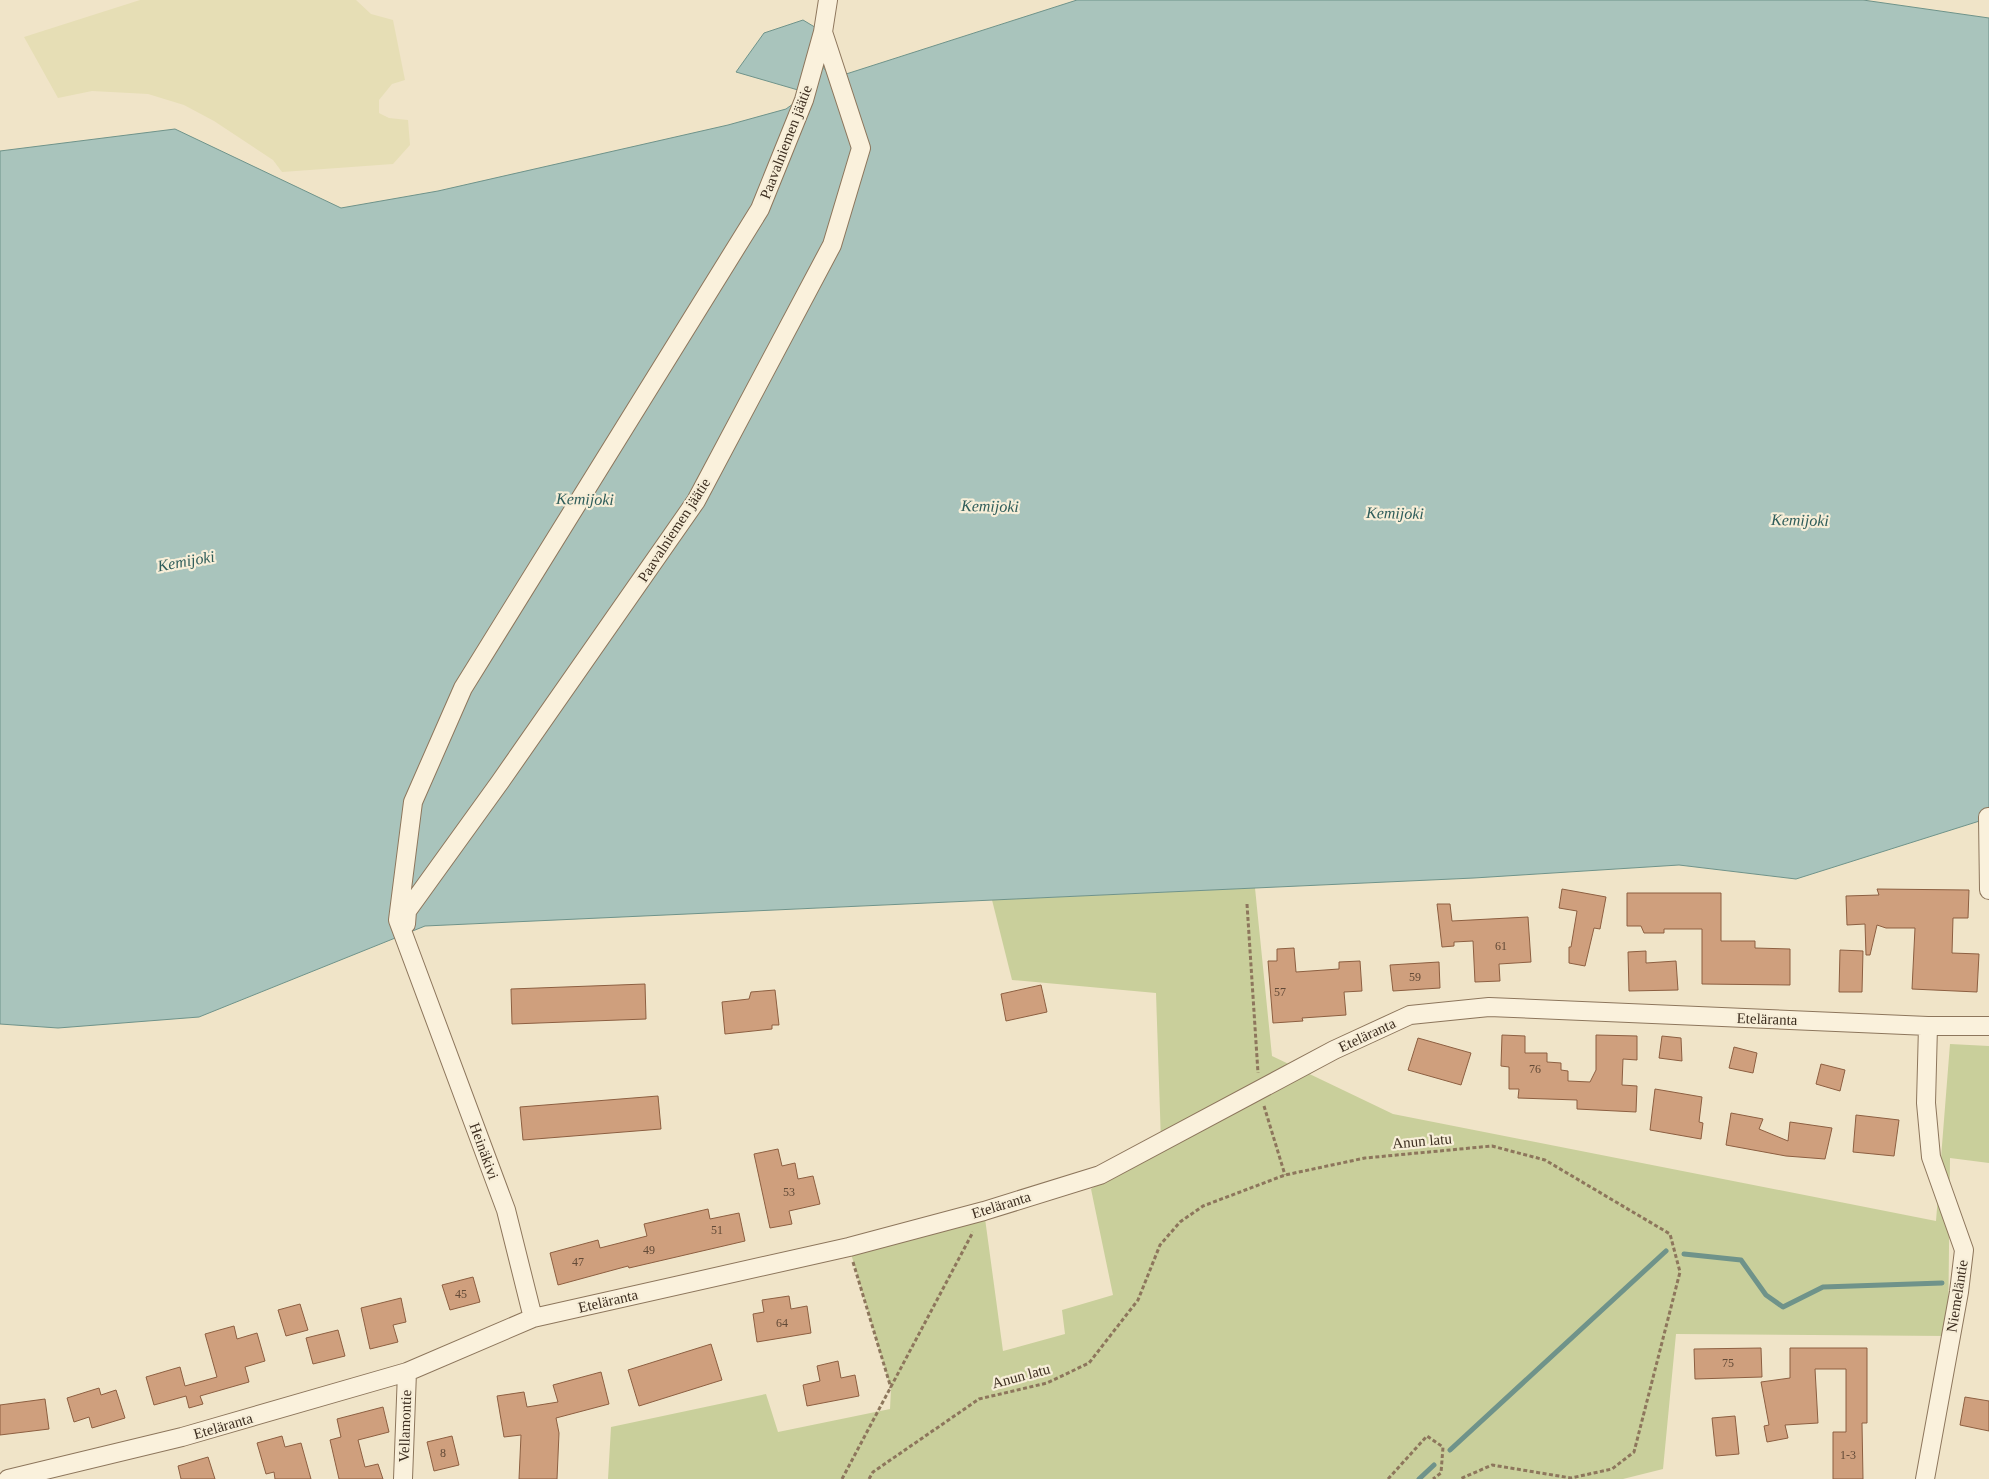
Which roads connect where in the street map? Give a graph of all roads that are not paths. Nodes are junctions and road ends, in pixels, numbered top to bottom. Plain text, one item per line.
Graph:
1 (828, 0) edge
2 (822, 32) junction
3 (1988, 817) edge
4 (1989, 890) edge
5 (405, 935) junction
6 (424, 988) joint
7 (1928, 1026) junction
8 (1989, 1026) edge
9 (533, 1318) junction
10 (407, 1372) junction
11 (8, 1479) edge
12 (403, 1479) edge
13 (1924, 1479) edge

1 - 2 street, Paavalniemen jäätie
2 - 5 street, Paavalniemen jäätie
2 - 5 street, Paavalniemen jäätie
3 - 4 street
5 - 6 street, Paavalniemen jäätie
6 - 9 street, Heinäkivi
7 - 8 street, Eteläranta
7 - 9 street, Eteläranta
7 - 13 street, Niemeläntie
9 - 10 street, Eteläranta
10 - 11 street, Eteläranta
10 - 12 street, Vellamontie

